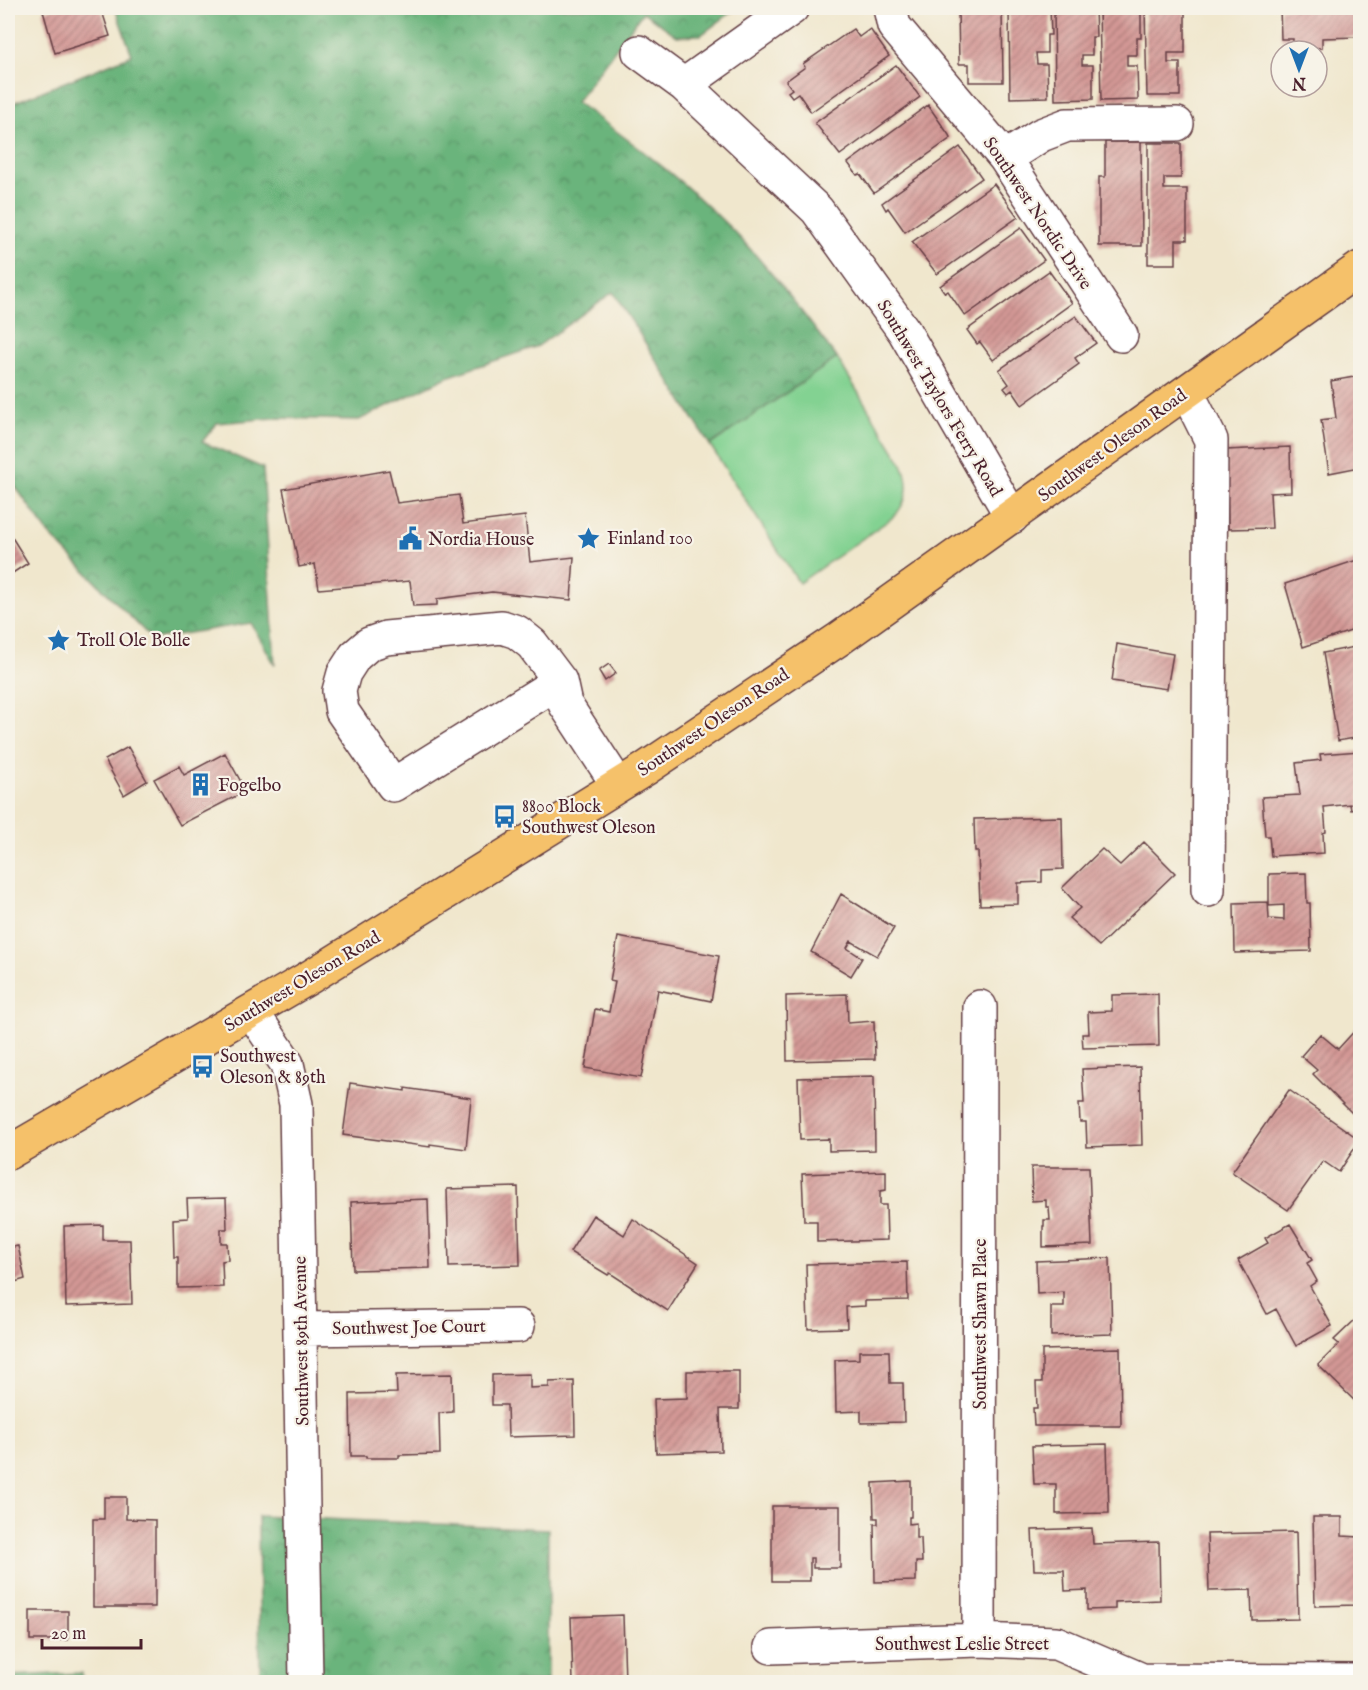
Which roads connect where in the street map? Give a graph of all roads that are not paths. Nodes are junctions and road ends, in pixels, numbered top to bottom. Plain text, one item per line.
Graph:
1 (792, 8) edge
2 (890, 8) edge
3 (639, 52) dead end
4 (684, 85) junction
5 (1177, 124) dead end
6 (1005, 158) junction
7 (1360, 268) edge
8 (1121, 335) dead end
9 (1187, 392) junction
10 (1012, 517) junction
11 (560, 681) junction
12 (618, 785) junction
13 (1208, 890) dead end
14 (981, 1007) dead end
15 (252, 1012) junction
16 (8, 1153) edge
17 (518, 1326) dead end
18 (301, 1329) junction
19 (979, 1640) junction
20 (771, 1647) dead end
21 (1360, 1681) edge
22 (306, 1683) edge

1 - 4 street
2 - 6 street, Southwest Nordic Drive
3 - 4 street, Southwest Taylors Ferry Road
4 - 10 street, Southwest Taylors Ferry Road
5 - 6 street
6 - 8 street, Southwest Nordic Drive
7 - 9 main road, Southwest Oleson Road
9 - 10 main road, Southwest Oleson Road
9 - 13 street
10 - 12 main road, Southwest Oleson Road
11 - 11 street
11 - 12 street
12 - 15 main road, Southwest Oleson Road
14 - 19 street, Southwest Shawn Place
15 - 16 main road, Southwest Oleson Road
15 - 18 street, Southwest 89th Avenue
17 - 18 street, Southwest Joe Court
18 - 22 street, Southwest 89th Avenue
19 - 20 street, Southwest Leslie Street
19 - 21 street, Southwest Leslie Street

